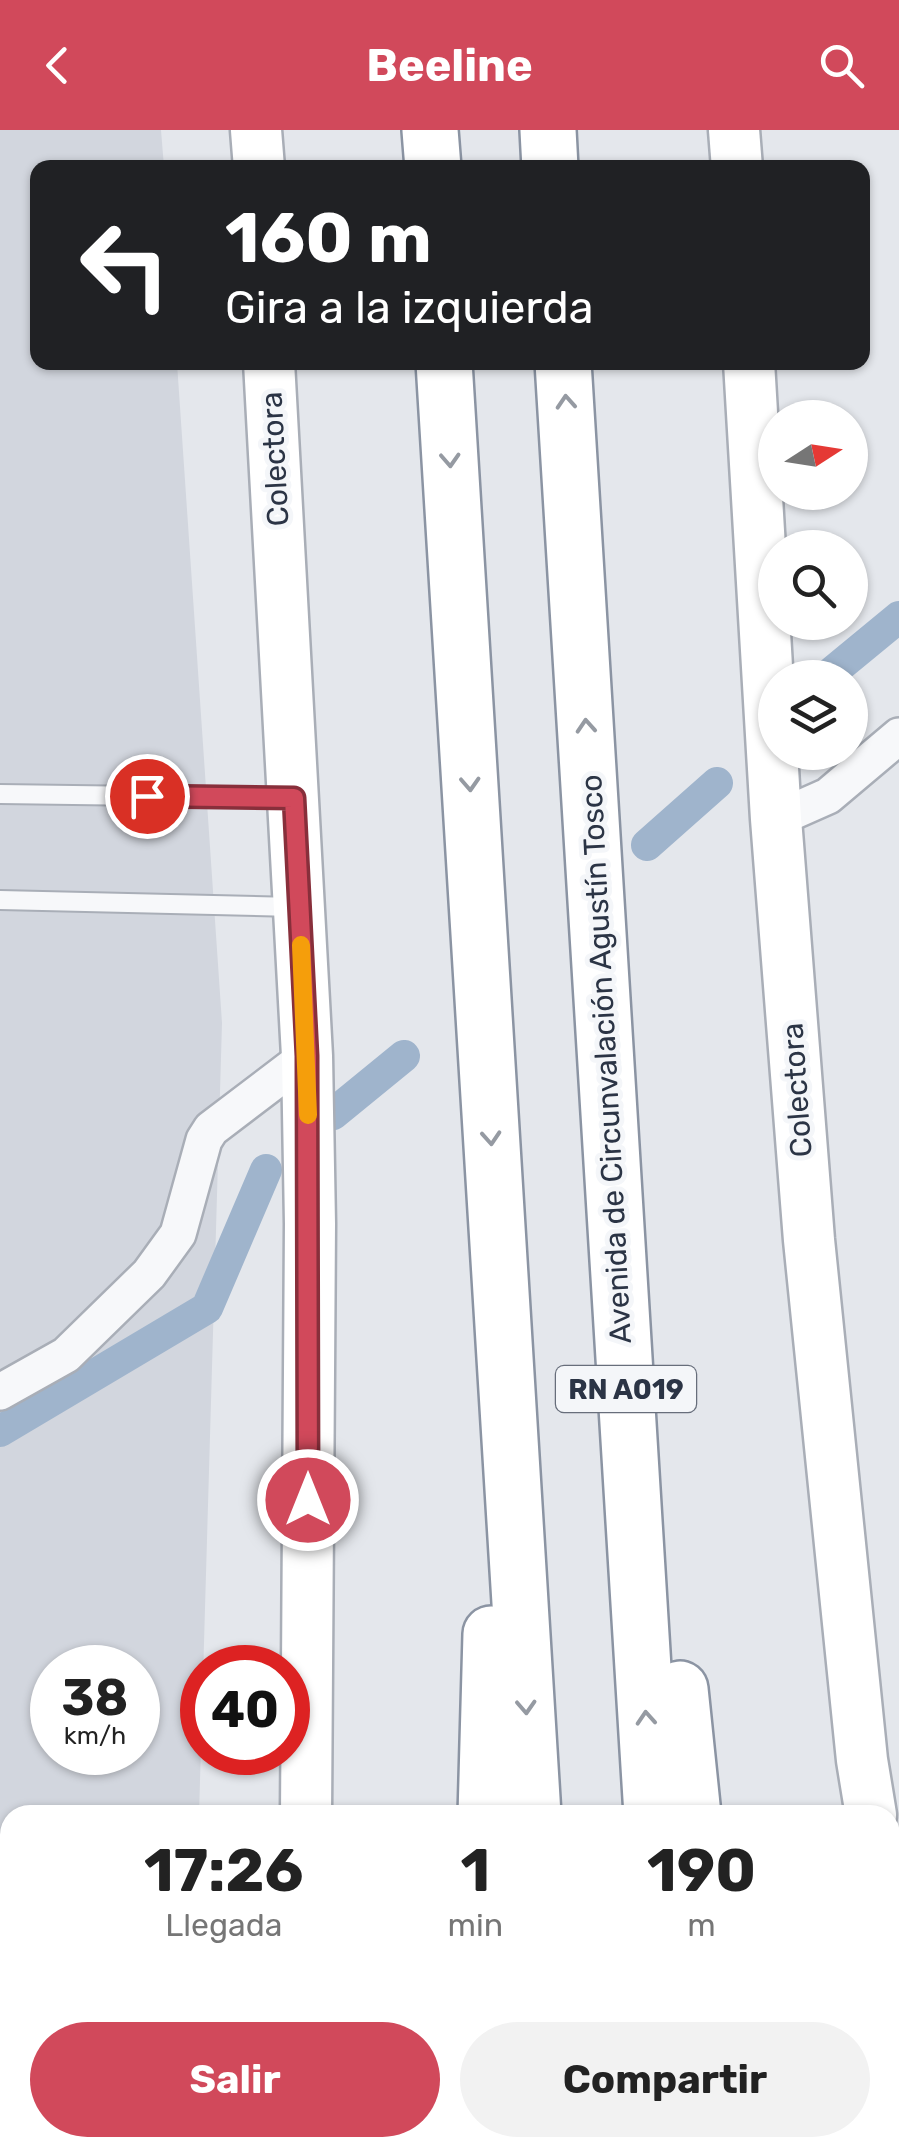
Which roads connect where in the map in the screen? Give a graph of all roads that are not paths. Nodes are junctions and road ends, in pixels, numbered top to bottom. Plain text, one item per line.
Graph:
1 (256, 130) edge
2 (430, 130) edge
3 (548, 130) edge
4 (734, 130) edge
5 (258, 160) edge
6 (432, 160) edge
7 (550, 160) edge
8 (736, 160) edge
9 (269, 370) edge
10 (444, 370) edge
11 (563, 370) edge
12 (749, 370) edge
13 (899, 736) edge
14 (0, 794) edge
15 (775, 796) junction
16 (294, 798) junction
17 (0, 900) edge
18 (299, 907) junction
19 (307, 1056) junction
20 (613, 1176) junction
21 (507, 1377) junction
22 (0, 1392) edge
23 (306, 1805) edge
24 (486, 1805) edge
25 (532, 1805) edge
26 (651, 1805) edge
27 (693, 1805) edge
28 (869, 1805) edge

1 - 5 street
2 - 6 highway
3 - 7 highway
4 - 8 street
9 - 16 street, Colectora
10 -> 21 highway
20 -> 11 highway, Avenida de Circunvalación Agustín Tosco / RN A019
12 - 15 street, Colectora
13 - 15 street
14 - 16 lane
15 - 28 street, Colectora
16 - 18 street, Colectora
17 - 18 lane
18 - 19 street, Colectora
19 - 22 street
19 - 23 street, Colectora
26 -> 20 highway, Avenida de Circunvalación Agustín Tosco / RN A019
20 - 27 highway
21 - 24 highway
21 -> 25 highway

